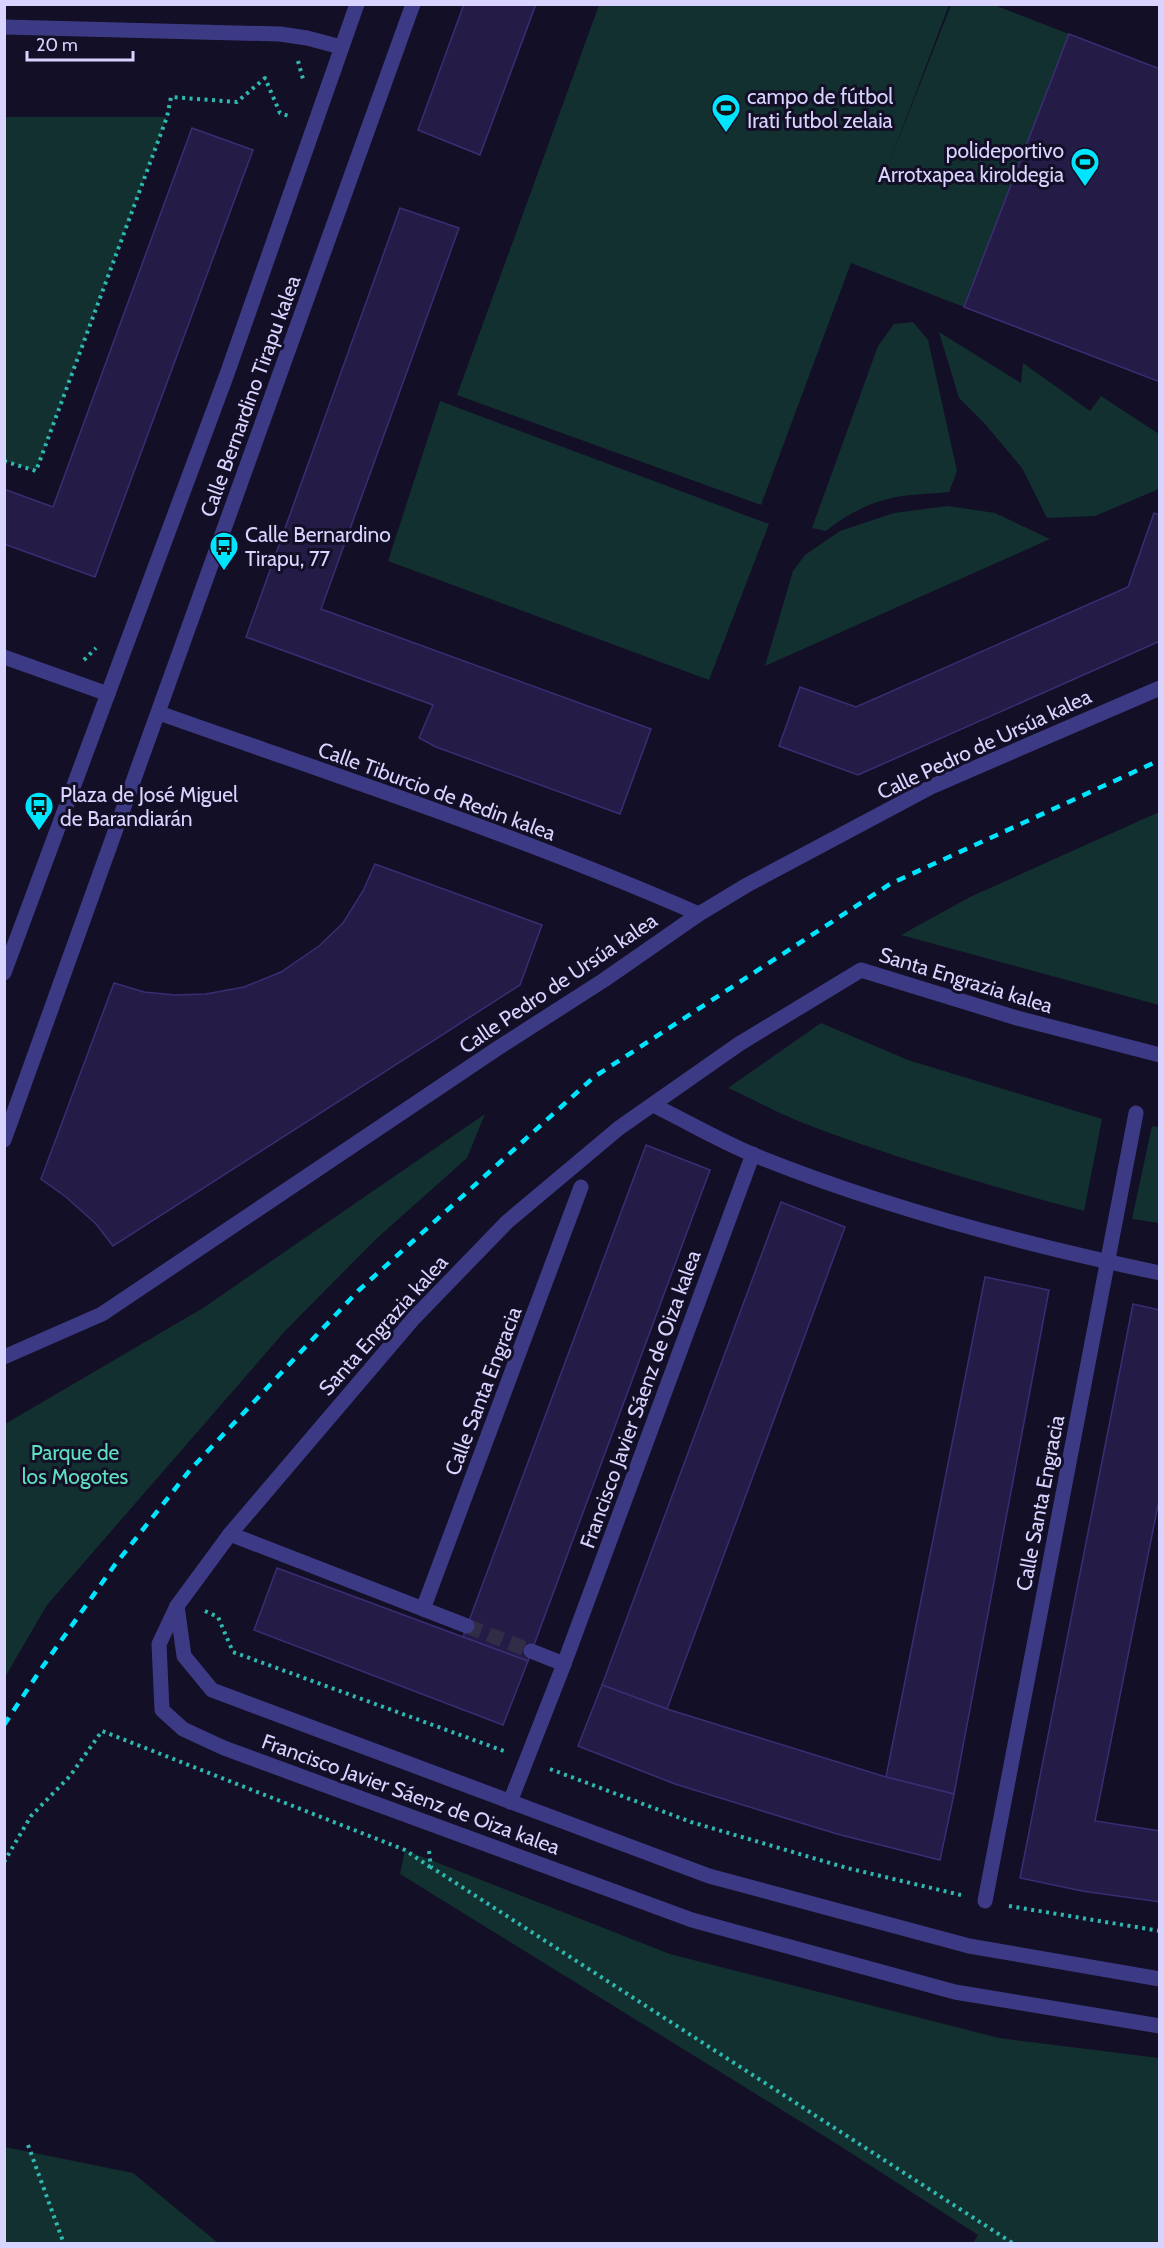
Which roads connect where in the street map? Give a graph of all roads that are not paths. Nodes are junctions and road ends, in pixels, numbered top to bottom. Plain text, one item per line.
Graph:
1 (357, 4) edge
2 (413, 4) edge
3 (4, 27) edge
4 (341, 47) junction
5 (4, 657) edge
6 (1160, 688) edge
7 (108, 694) junction
8 (159, 713) junction
9 (699, 914) junction
10 (4, 973) edge
11 (1160, 1055) edge
12 (653, 1105) junction
13 (1136, 1113) dead end
14 (4, 1140) edge
15 (753, 1154) junction
16 (581, 1187) dead end
17 (1107, 1262) junction
18 (1160, 1273) edge
19 (4, 1357) edge
20 (230, 1534) junction
21 (180, 1602) junction
22 (423, 1609) junction
23 (467, 1626) tunnel mouth
24 (531, 1651) tunnel mouth
25 (564, 1664) junction
26 (510, 1802) junction
27 (985, 1901) road end
28 (1160, 1979) edge
29 (1160, 2026) edge

1 - 4 street, Calle Bernardino Tirapu kalea
2 - 8 street, Calle Bernardino Tirapu kalea
3 - 4 street
4 - 7 street, Calle Bernardino Tirapu kalea
5 - 7 street
6 - 9 street, Calle Pedro de Ursúa kalea
7 - 10 street, Calle Bernardino Tirapu kalea
8 - 9 street, Calle Tiburcio de Redin kalea
8 - 14 street, Calle Bernardino Tirapu kalea
9 - 19 street, Calle Pedro de Ursúa kalea
11 - 12 street, Santa Engrazia kalea
12 - 15 street
12 - 20 street, Santa Engrazia kalea
13 - 17 street, Calle Santa Engracia
15 - 17 street
15 - 25 street, Francisco Javier Sáenz de Oiza kalea
16 - 22 street, Calle Santa Engracia
17 - 18 street
17 - 27 street, Calle Santa Engracia
20 - 21 street, Santa Engrazia kalea
20 - 22 street
21 - 26 street, Francisco Javier Sáenz de Oiza kalea
21 - 29 street, Francisco Javier Sáenz de Oiza kalea
22 - 23 street
24 - 25 street
25 - 26 street, Francisco Javier Sáenz de Oiza kalea
26 - 28 street, Francisco Javier Sáenz de Oiza kalea

